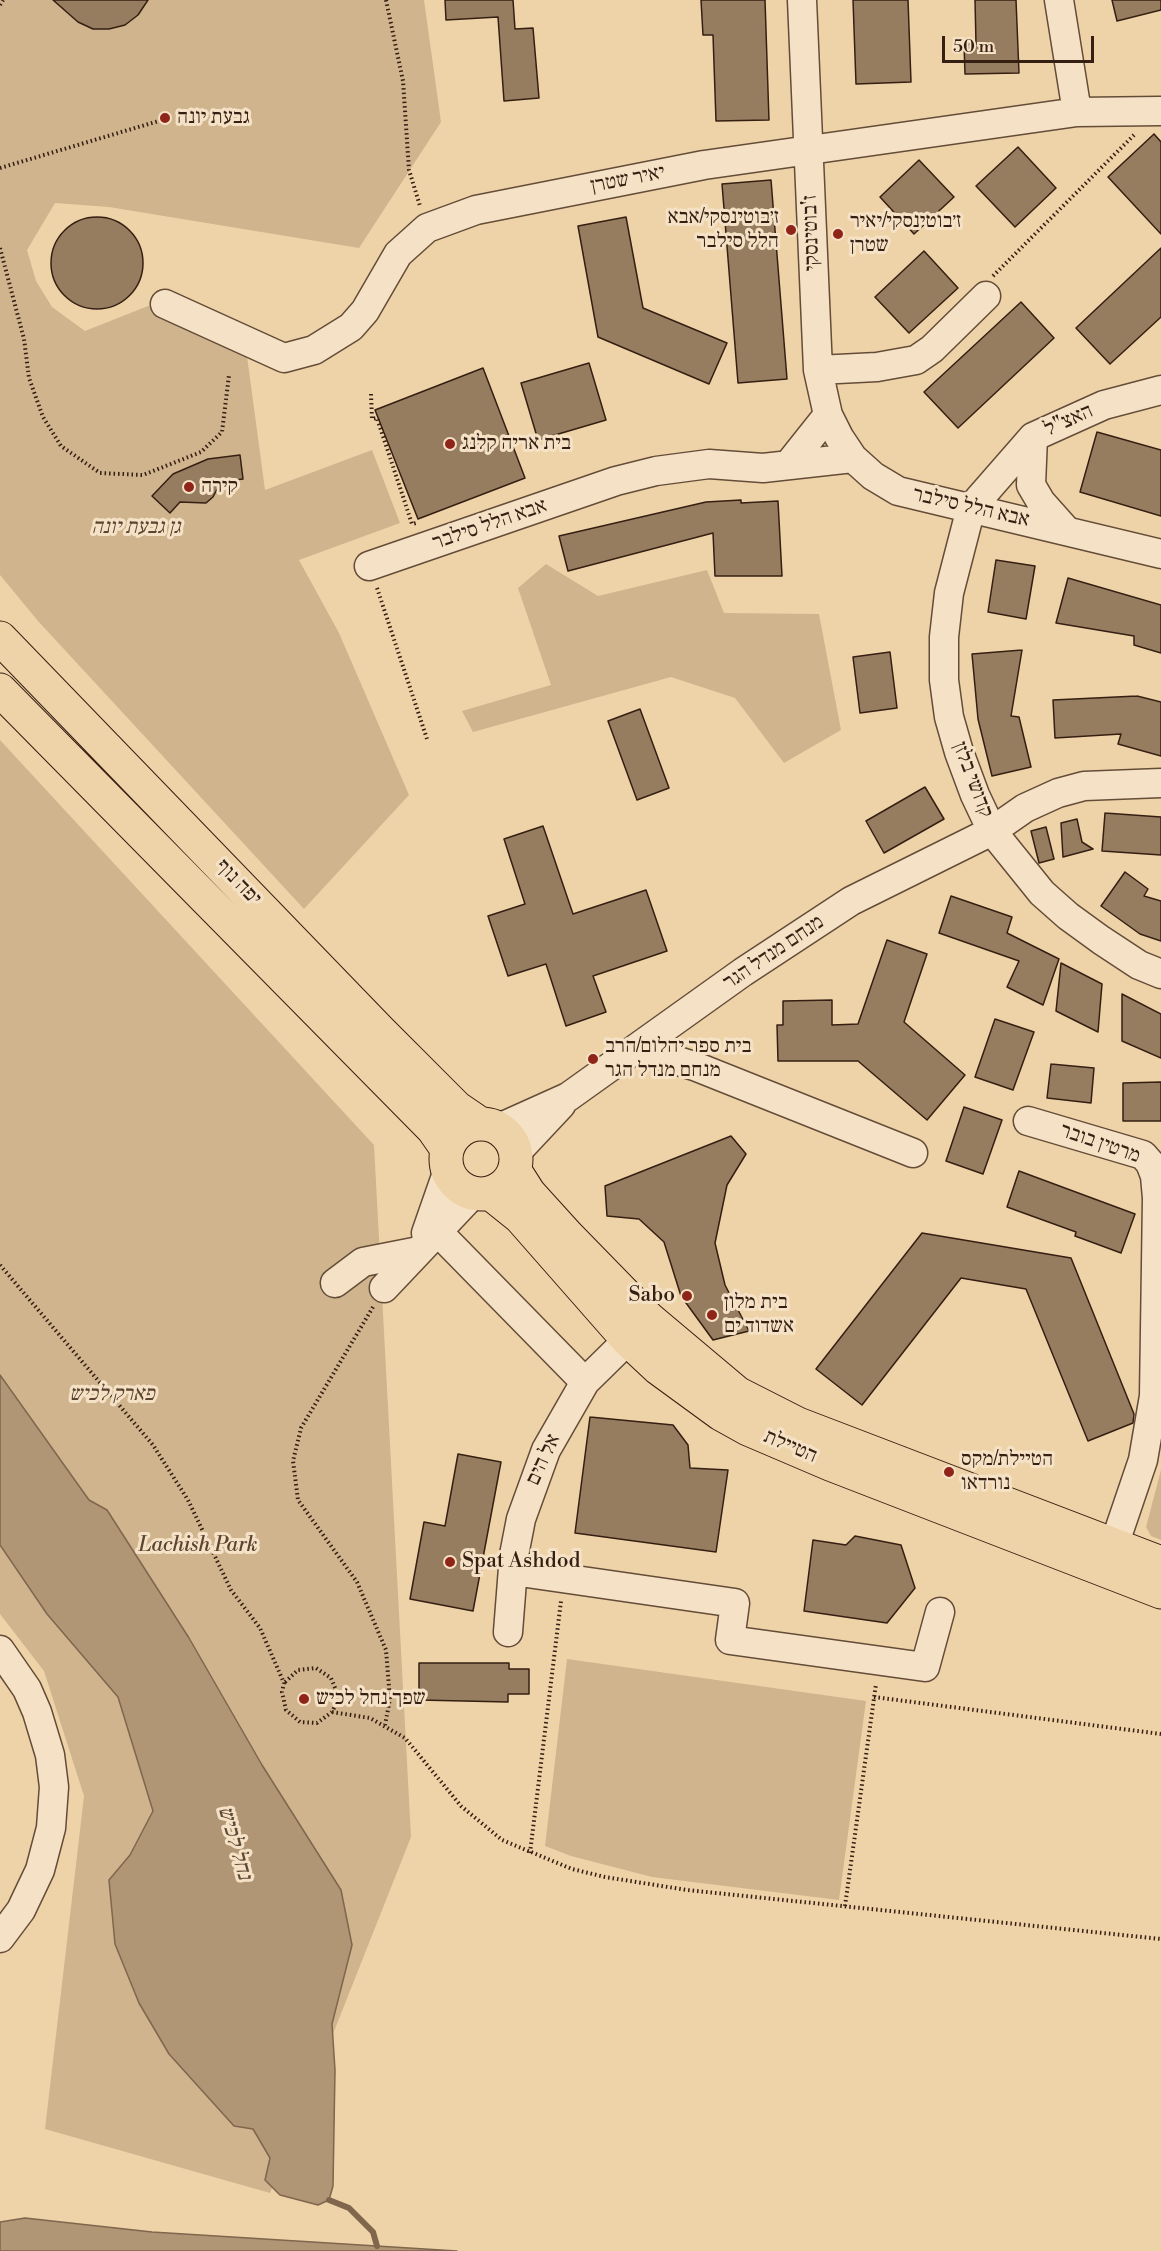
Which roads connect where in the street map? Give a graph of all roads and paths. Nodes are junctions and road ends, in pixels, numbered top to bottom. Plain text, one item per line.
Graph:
1 (3, 0) edge
2 (386, 0) edge
3 (802, 0) edge
4 (1059, 0) edge
5 (0, 4) edge
6 (1159, 111) edge
7 (1077, 112) junction
8 (162, 120) dead end
9 (809, 151) junction
10 (0, 168) edge
11 (427, 228) junction
12 (0, 249) edge
13 (986, 296) joint
14 (165, 304) dead end
15 (818, 370) junction
16 (229, 375) dead end
17 (1161, 390) edge
18 (371, 394) dead end
19 (828, 415) junction
20 (1033, 437) junction
21 (853, 458) junction
22 (789, 464) junction
23 (971, 508) junction
24 (412, 524) dead end
25 (1066, 530) junction
26 (1161, 554) edge
27 (369, 566) joint
28 (0, 638) edge
29 (0, 690) edge
30 (85, 723) junction
31 (427, 739) dead end
32 (58, 750) junction
33 (1161, 783) edge
34 (992, 831) junction
35 (1161, 974) edge
36 (637, 1048) junction
37 (1028, 1121) dead end
38 (502, 1144) junction
39 (913, 1153) dead end
40 (448, 1160) junction
41 (482, 1193) junction
42 (428, 1241) junction
43 (0, 1266) edge
44 (335, 1283) dead end
45 (384, 1288) joint
46 (638, 1330) junction
47 (585, 1382) junction
48 (1110, 1558) junction
49 (1161, 1563) edge
50 (513, 1571) junction
51 (563, 1578) junction
52 (1161, 1592) edge
53 (940, 1612) dead end
54 (508, 1632) dead end
55 (0, 1650) edge
56 (879, 1661) junction
57 (285, 1683) junction
58 (874, 1697) junction
59 (332, 1712) junction
60 (385, 1725) junction
61 (1161, 1734) edge
62 (530, 1853) junction
63 (845, 1906) junction
64 (0, 1938) edge
65 (1161, 1939) edge

1 - 5 path
2 - 11 path
3 - 9 street, ז'בוטינסקי
4 - 7 street
6 - 7 street, יאיר שטרן
6 - 13 path
7 - 9 street, יאיר שטרן
8 - 10 path
9 - 11 street, יאיר שטרן
9 - 15 street, ז'בוטינסקי
11 - 14 street, יאיר שטרן
12 - 16 path
13 - 15 street
15 - 19 street, ז'בוטינסקי
17 - 20 street, האצ"ל
18 - 24 path
19 - 21 street, ז'בוטינסקי
19 - 22 street
20 - 23 street, האצ"ל
20 - 25 street
21 - 22 street, אבא הלל סילבר
21 - 23 street, אבא הלל סילבר
22 - 27 street, אבא הלל סילבר
23 - 25 street, אבא הלל סילבר
23 - 34 street, קדושי בלזן
25 - 26 street, אבא הלל סילבר
27 - 31 path
28 - 30 main road, יפה נוף
29 - 32 main road, יפה נוף
30 - 32 street
30 - 38 main road, יפה נוף
32 - 40 main road, יפה נוף
33 - 34 street, מנחם מנדל הגר
34 - 35 street, קדושי בלזן
34 - 36 street, מנחם מנדל הגר
36 - 38 street, מנחם מנדל הגר
36 - 39 street
37 - 48 street, מרטין בובר
38 - 40 main road
38 - 41 main road
38 - 46 main road, הטיילת
40 - 41 main road
40 - 42 street
41 - 42 street
41 - 46 main road, הטיילת
42 - 44 street
42 - 45 street
42 - 47 street
43 - 57 path
45 - 60 path
46 - 47 street, אל הים
46 - 48 main road, הטיילת
47 - 50 street, אל הים
48 - 49 main road, הטיילת
48 - 52 main road, הטיילת
50 - 51 street
50 - 54 street, אל הים
51 - 56 street
51 - 62 path
53 - 56 street
55 - 64 street
56 - 58 path
57 - 59 path
57 - 59 path
58 - 61 path
58 - 63 path
59 - 60 path
60 - 62 path
62 - 63 path
63 - 65 path

